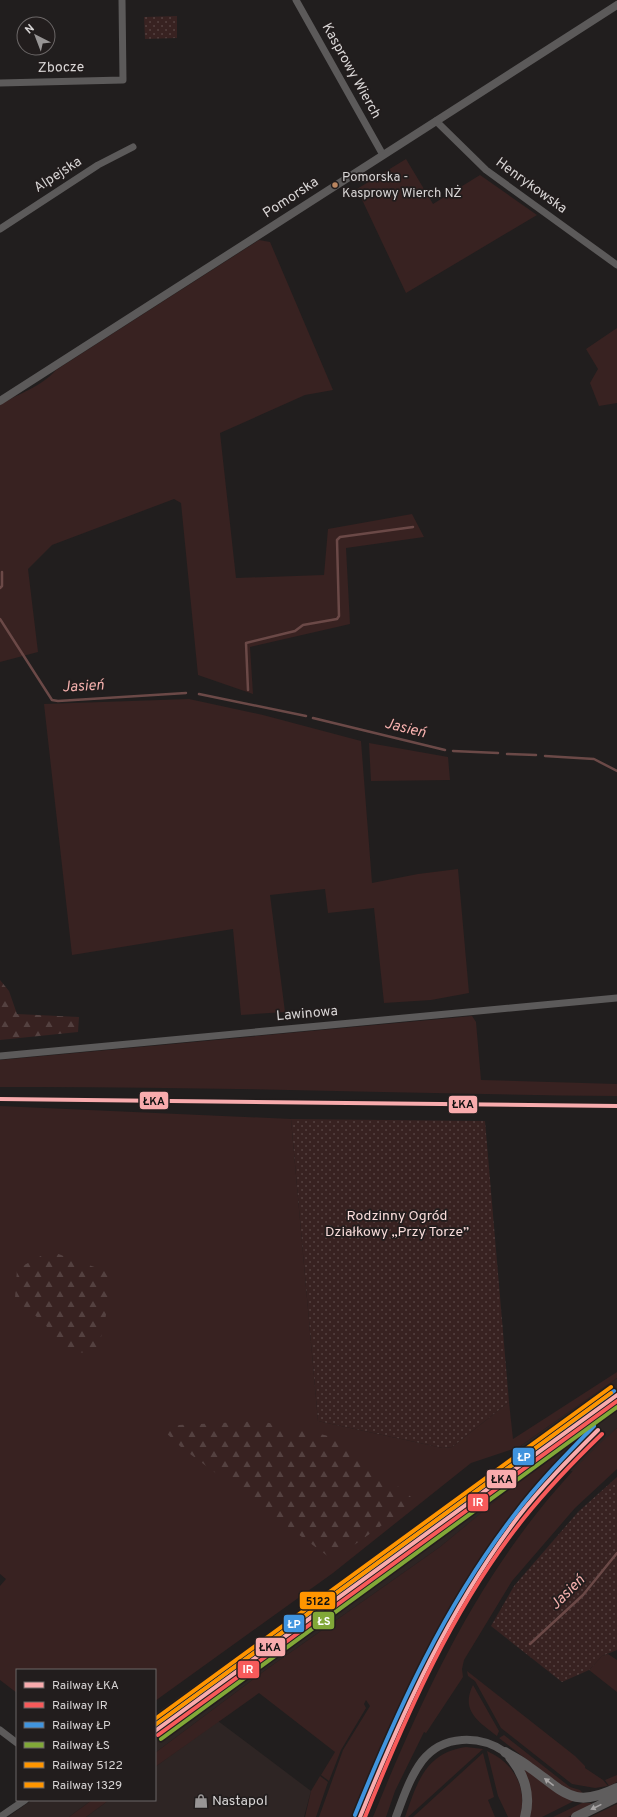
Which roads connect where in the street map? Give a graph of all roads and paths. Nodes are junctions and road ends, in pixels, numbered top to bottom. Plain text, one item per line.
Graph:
1 (122, 0) edge
2 (296, 0) edge
3 (617, 6) edge
4 (0, 83) edge
5 (436, 121) junction
6 (133, 147) dead end
7 (383, 155) junction
8 (0, 229) edge
9 (617, 265) edge
10 (0, 401) edge
11 (617, 998) edge
12 (0, 1056) edge
13 (0, 1730) edge
14 (16, 1742) edge
15 (506, 1752) junction
16 (617, 1788) edge
17 (617, 1797) edge
18 (24, 1801) edge
19 (0, 1817) edge
20 (396, 1817) edge
21 (525, 1817) edge
22 (576, 1817) edge

1 - 4 street, Zbocze
2 - 7 street, Kasprowy Wierch
3 - 5 street, Pomorska
5 - 7 street, Pomorska
5 - 9 street, Henrykowska
6 - 8 street, Alpejska
7 - 10 street, Pomorska
11 - 12 street, Lawinowa
13 - 14 street
16 -> 15 main road
15 - 20 street
15 - 21 main road
17 -> 22 main road
18 - 19 street

